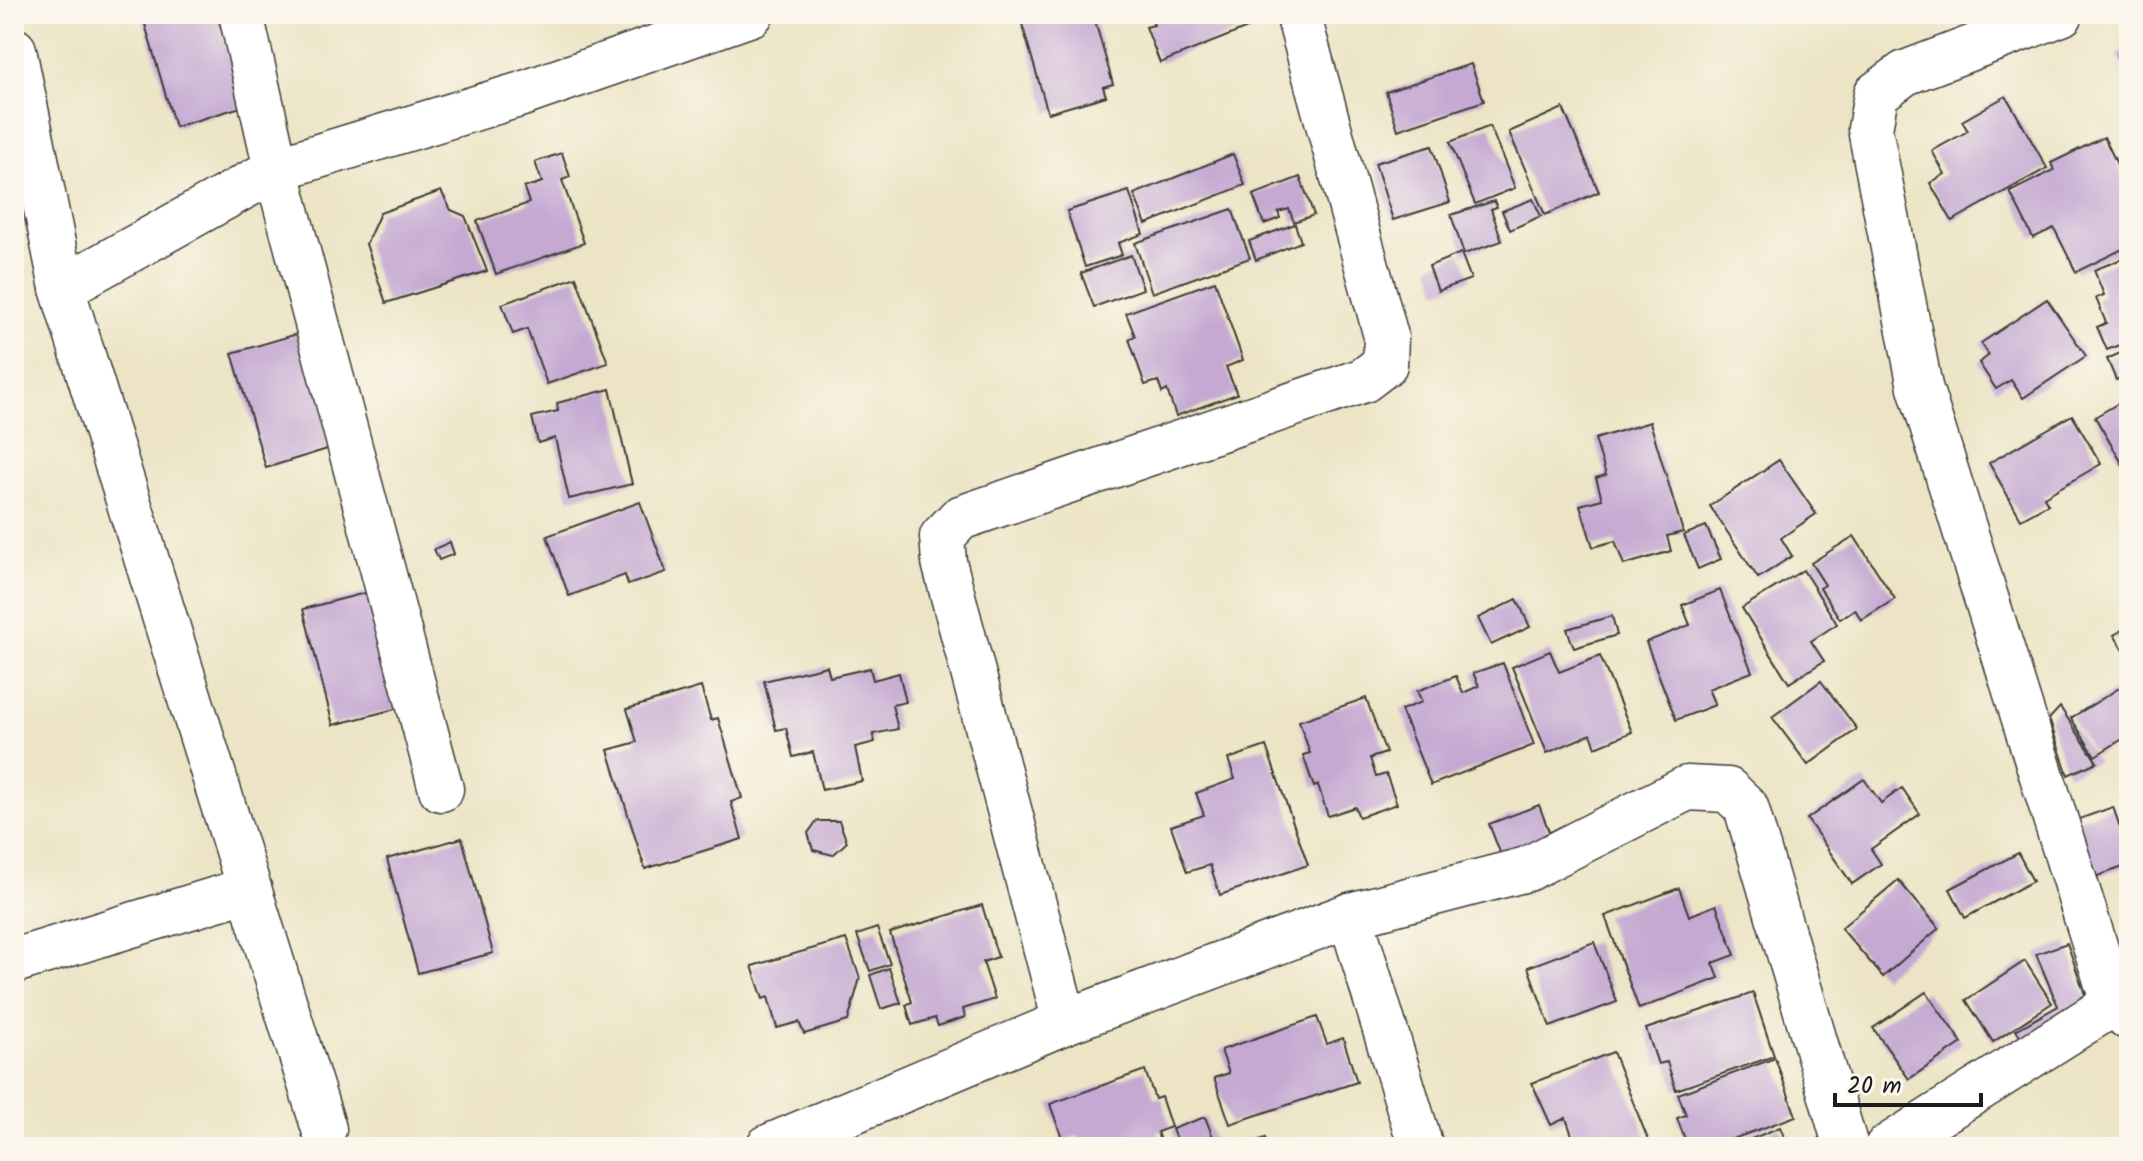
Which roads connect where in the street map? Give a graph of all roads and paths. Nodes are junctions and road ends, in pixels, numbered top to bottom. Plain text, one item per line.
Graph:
1 (241, 14) edge
2 (751, 14) edge
3 (1298, 14) edge
4 (2061, 14) edge
5 (14, 50) edge
6 (276, 169) junction
7 (62, 288) junction
8 (441, 789) dead end
9 (249, 889) junction
10 (1350, 915) junction
11 (14, 961) edge
12 (2124, 1005) edge
13 (1065, 1022) junction
14 (324, 1129) dead end
15 (768, 1147) edge
16 (1421, 1147) edge
17 (1846, 1147) edge
18 (1887, 1147) edge

1 - 6 street
2 - 6 street
3 - 13 street
4 - 12 street
5 - 7 street
6 - 7 street
6 - 8 street
7 - 9 street
9 - 11 street
9 - 14 street
10 - 13 street
10 - 16 street
10 - 17 street
12 - 18 street
13 - 15 street

